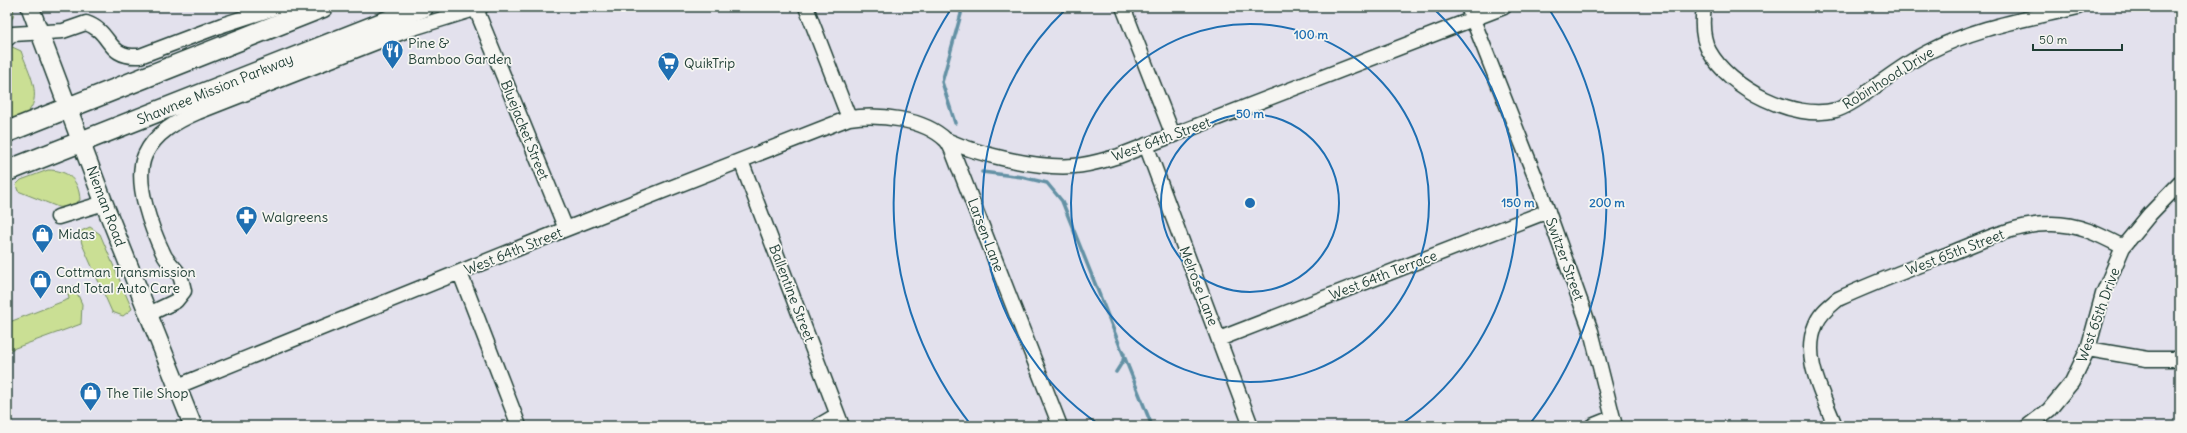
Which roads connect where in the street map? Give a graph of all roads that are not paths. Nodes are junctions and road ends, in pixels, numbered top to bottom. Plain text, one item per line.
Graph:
1 (30, 7) edge
2 (278, 7) edge
3 (323, 7) edge
4 (424, 7) edge
5 (806, 7) edge
6 (1123, 7) edge
7 (1504, 7) edge
8 (1704, 7) edge
9 (2078, 7) edge
10 (478, 8) edge
11 (1470, 13) edge
12 (39, 32) junction
13 (7, 39) edge
14 (68, 108) junction
15 (849, 118) junction
16 (7, 132) edge
17 (1173, 135) junction
18 (946, 140) junction
19 (81, 142) junction
20 (1146, 145) junction
21 (741, 161) junction
22 (7, 171) edge
23 (2180, 183) edge
24 (104, 203) junction
25 (1548, 211) junction
26 (58, 217) dead end
27 (566, 229) junction
28 (2123, 247) junction
29 (460, 273) junction
30 (149, 314) junction
31 (1219, 339) junction
32 (2088, 349) junction
33 (2180, 359) edge
34 (178, 386) junction
35 (840, 421) edge
36 (1613, 422) edge
37 (194, 426) edge
38 (519, 426) edge
39 (818, 426) edge
40 (1060, 426) edge
41 (1251, 426) edge
42 (1592, 426) edge
43 (1835, 426) edge
44 (2028, 426) edge

1 - 12 main road, Nieman Road
2 - 12 street
3 - 14 highway
4 - 19 highway, Shawnee Mission Parkway
5 - 15 street
6 - 17 street
7 - 11 street, West 64th Street
8 - 9 street, Robinhood Drive
10 - 27 street, Bluejacket Street
10 - 30 street
11 - 17 street, West 64th Street
11 - 25 street, Switzer Street
12 - 13 street
12 - 14 main road, Nieman Road
14 - 16 highway
14 - 19 main road, Nieman Road
15 - 18 street
15 - 21 street, West 64th Street
17 - 20 street, West 64th Street
18 - 20 street, West 64th Street
18 - 40 street, Larsen Lane
19 - 22 highway, Shawnee Mission Parkway
19 - 24 main road, Nieman Road
20 - 31 street, Melrose Lane
21 - 27 street, West 64th Street
21 - 35 street, Ballentine Street
23 - 28 street, West 65th Drive
24 - 26 street
24 - 30 main road, Nieman Road
25 - 31 street, West 64th Terrace
25 - 36 street, Switzer Street
27 - 29 street, West 64th Street
28 - 32 street, West 65th Drive
28 - 43 street, West 65th Street
29 - 34 street, West 64th Street
29 - 38 street
30 - 34 main road, Nieman Road
31 - 41 street, Melrose Lane
32 - 33 street
32 - 44 street, West 65th Drive
34 - 37 main road, Nieman Road
35 - 39 street
36 - 42 street

